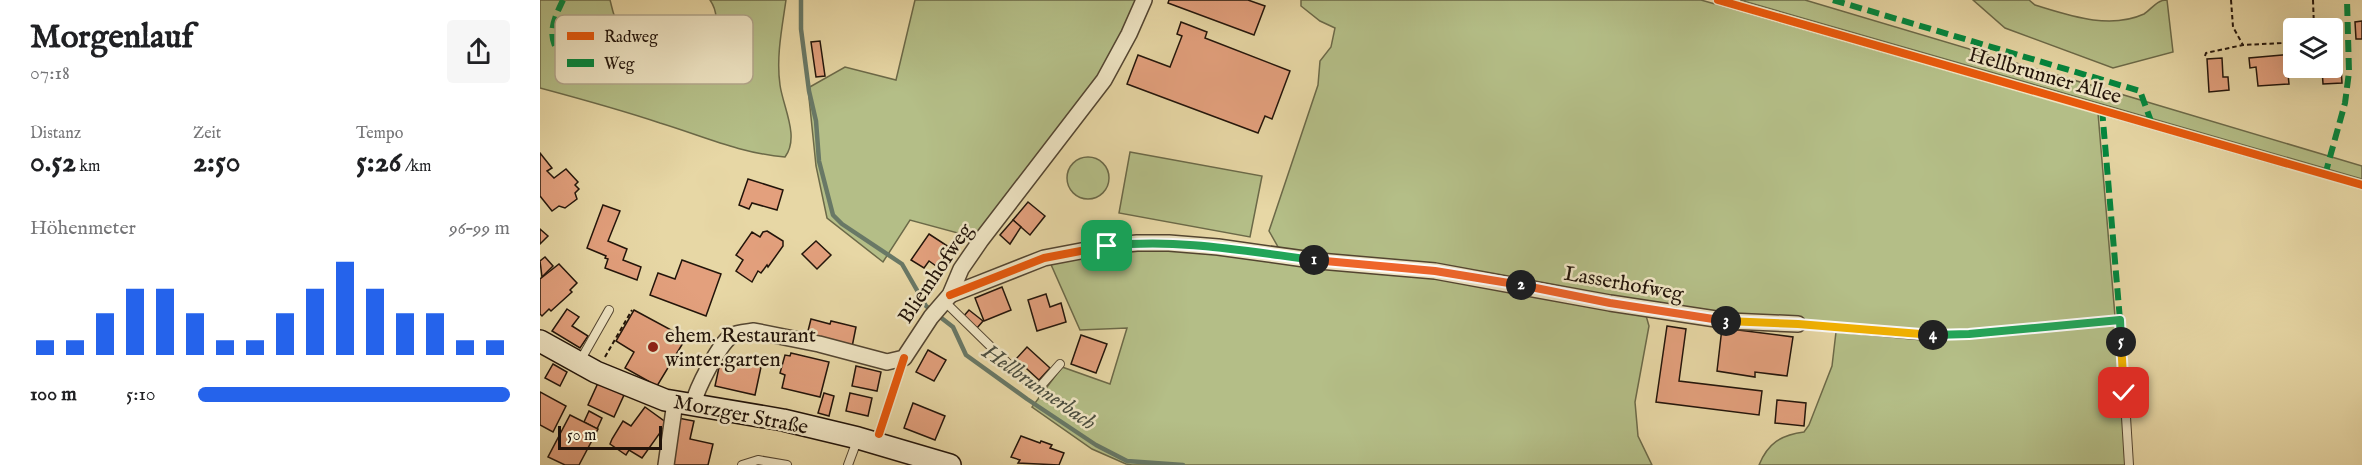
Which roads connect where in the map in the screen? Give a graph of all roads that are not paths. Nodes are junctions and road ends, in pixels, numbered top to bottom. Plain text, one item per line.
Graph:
1 (1144, 0) edge
2 (1718, 0) edge
3 (2362, 185) edge
4 (941, 305) junction
5 (609, 310) dead end
6 (1798, 324) joint
7 (540, 341) edge
8 (579, 364) junction
9 (1060, 364) dead end
10 (684, 403) junction
11 (858, 438) junction
12 (666, 465) edge
13 (742, 465) edge
14 (787, 465) edge
15 (848, 465) edge
16 (950, 465) edge
17 (2129, 465) edge

1 - 4 street, Bliemhofweg
2 - 3 lane, Hellbrunner Allee
4 - 6 street, Lasserhofweg
4 - 9 lane
4 - 10 street, Bliemhofweg
5 - 8 lane
6 - 17 lane, Lasserhofweg
7 - 8 street, Morzger Straße
8 - 10 street, Morzger Straße
10 - 11 street, Morzger Straße
10 - 12 street
11 - 15 lane
11 - 16 street, Morzger Straße
13 - 14 lane

